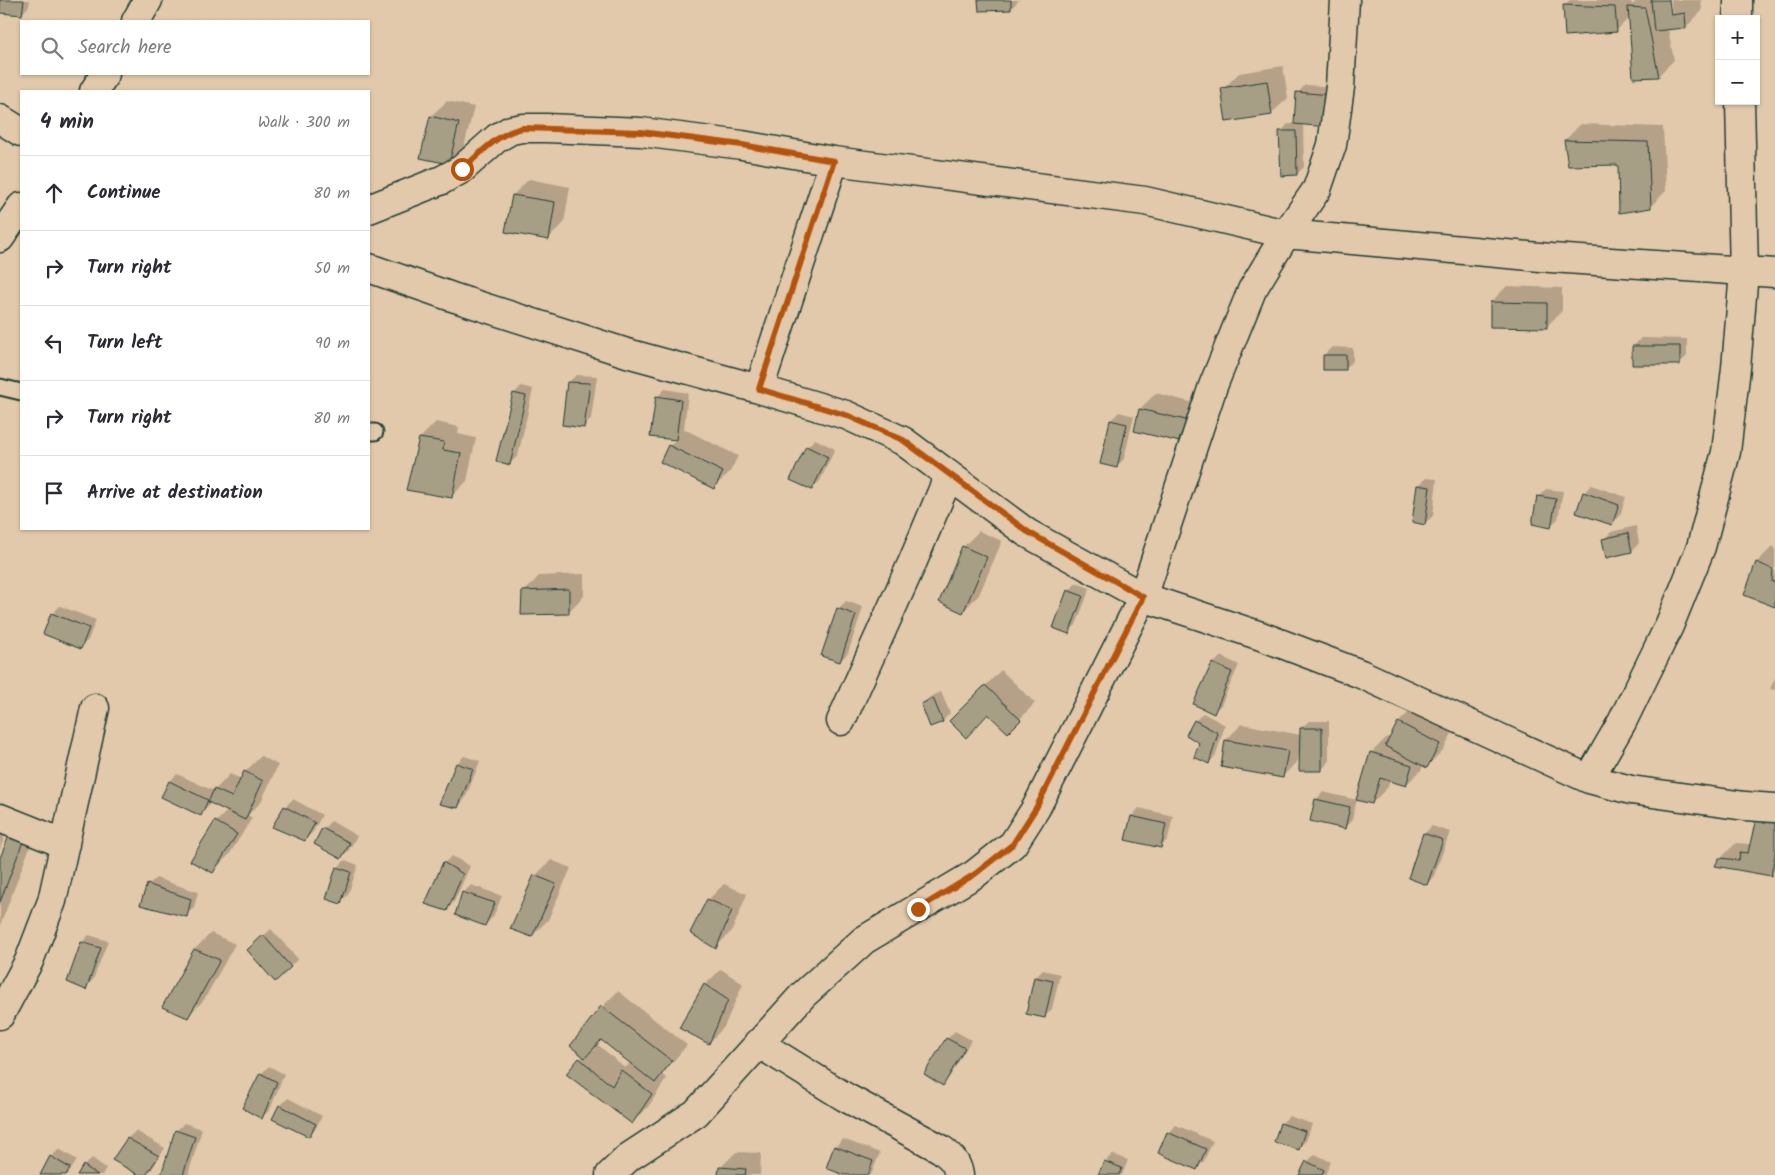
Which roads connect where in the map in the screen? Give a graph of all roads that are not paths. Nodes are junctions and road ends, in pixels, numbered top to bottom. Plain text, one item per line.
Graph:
1 (148, 0) edge
2 (1345, 0) edge
3 (1738, 0) edge
4 (1738, 15) edge
5 (137, 20) edge
6 (104, 75) edge
7 (95, 90) edge
8 (1740, 105) edge
9 (0, 119) edge
10 (20, 131) edge
11 (834, 161) junction
12 (20, 208) edge
13 (370, 209) edge
14 (1286, 234) junction
15 (0, 238) edge
16 (370, 268) edge
17 (1744, 272) junction
18 (1775, 273) edge
19 (0, 387) edge
20 (759, 389) junction
21 (20, 392) edge
22 (950, 475) junction
23 (1143, 597) junction
24 (95, 708) dead end
25 (841, 720) dead end
26 (1589, 779) junction
27 (1775, 808) edge
28 (0, 818) edge
29 (65, 844) junction
30 (0, 1015) edge
31 (758, 1043) junction
32 (610, 1175) edge
33 (959, 1175) edge

1 - 5 street
2 - 14 street
3 - 4 street
6 - 7 street
8 - 17 street
9 - 10 street
11 - 13 street
11 - 14 street
11 - 20 street
12 - 15 street
14 - 17 street
14 - 23 street
16 - 20 street
17 - 18 street
17 - 26 street
19 - 21 lane
20 - 22 street
22 - 23 street
22 - 25 street
23 - 26 street
23 - 31 street
24 - 29 street
26 - 27 street
28 - 29 street
29 - 30 street
31 - 32 street
31 - 33 street

